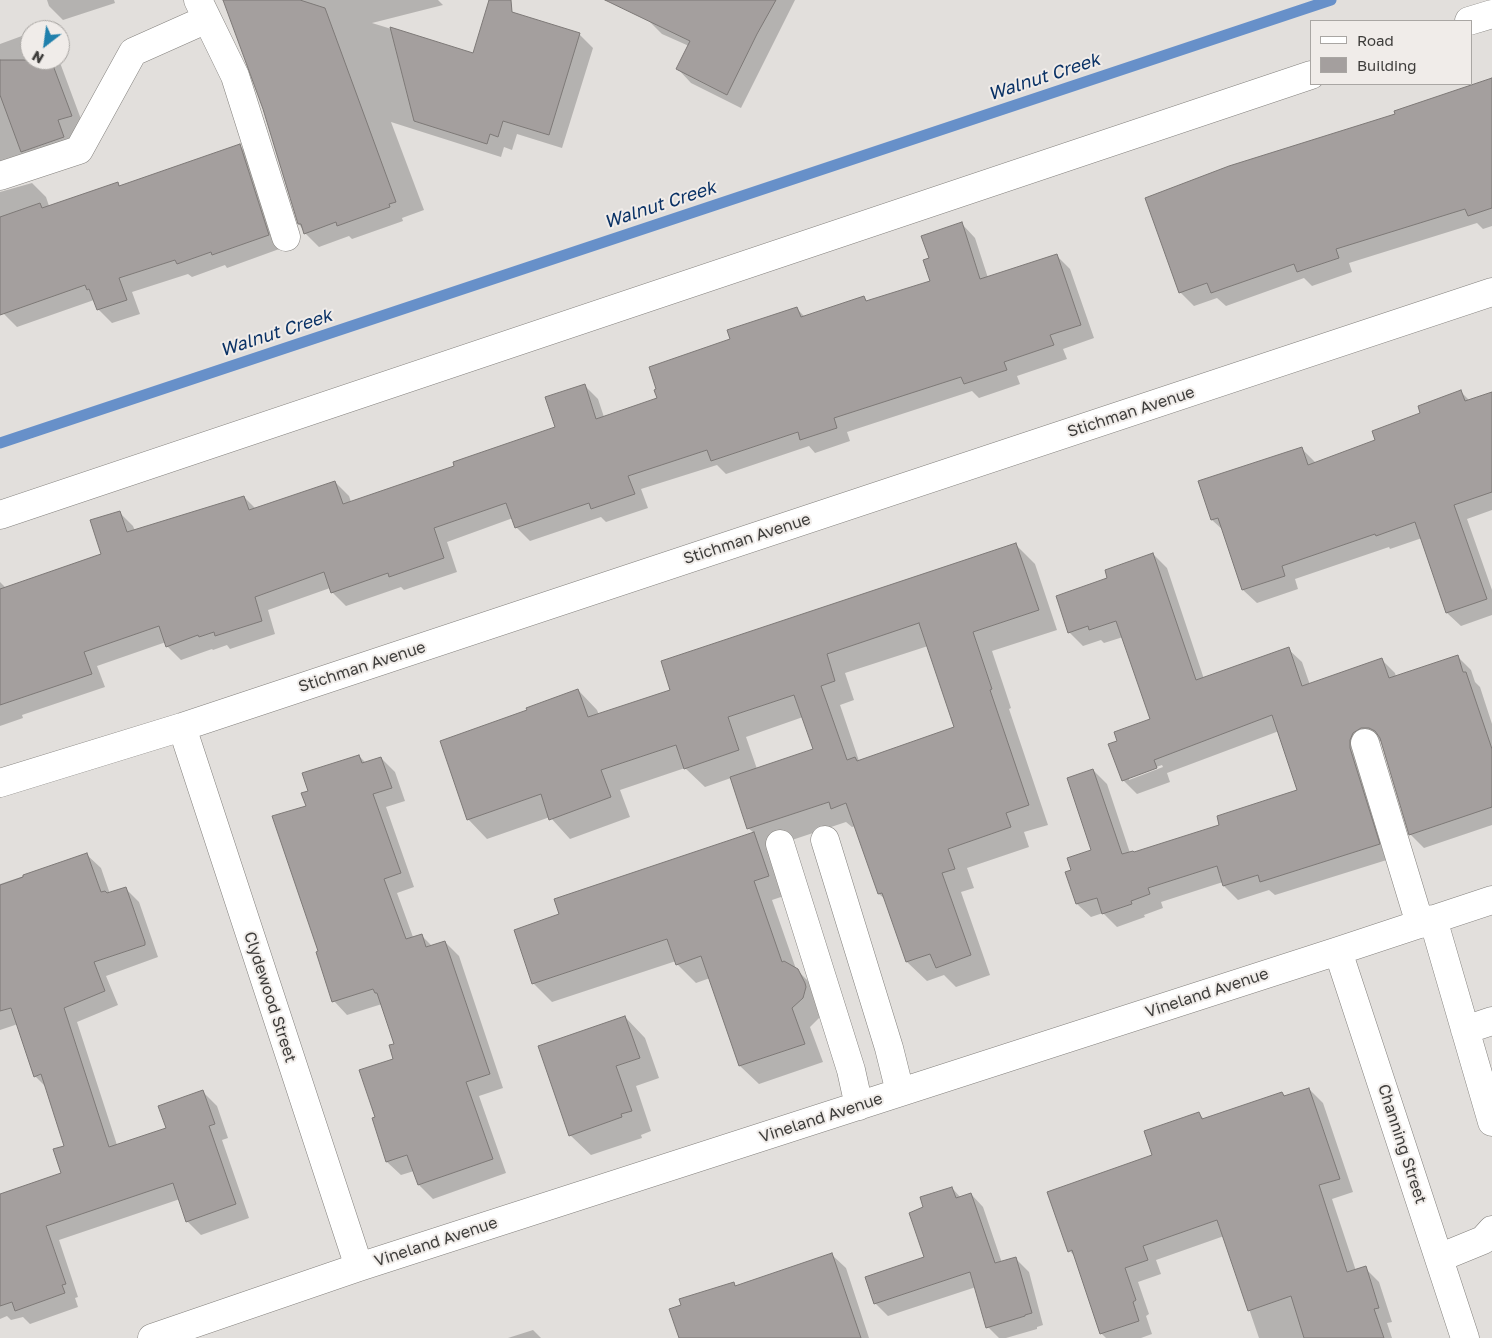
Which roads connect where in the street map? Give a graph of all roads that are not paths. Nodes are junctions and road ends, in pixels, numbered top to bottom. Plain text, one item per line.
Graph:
1 (203, 10) edge
2 (1492, 14) edge
3 (1472, 20) edge
4 (1310, 74) edge
5 (0, 176) edge
6 (286, 237) dead end
7 (1492, 292) edge
8 (0, 515) edge
9 (182, 727) junction
10 (1365, 743) dead end
11 (0, 783) edge
12 (825, 840) dead end
13 (780, 844) dead end
14 (1492, 900) edge
15 (1427, 921) junction
16 (1338, 951) junction
17 (1492, 1021) edge
18 (1465, 1030) junction
19 (900, 1092) junction
20 (859, 1106) junction
21 (1492, 1122) edge
22 (1492, 1230) edge
23 (1438, 1258) junction
24 (359, 1267) junction
25 (152, 1338) edge
26 (1465, 1338) edge

1 - 5 street
1 - 6 street
2 - 3 street
4 - 8 street
7 - 9 street, Stichman Avenue
9 - 11 street, Stichman Avenue
9 - 24 street, Clydewood Street
10 - 15 street
12 - 19 street
13 - 20 street
14 - 15 street, Vineland Avenue
15 - 16 street, Vineland Avenue
15 - 18 street
16 - 19 street, Vineland Avenue
16 - 23 street, Channing Street
17 - 18 street
18 - 21 street
19 - 20 street, Vineland Avenue
20 - 24 street, Vineland Avenue
22 - 23 street
23 - 26 street, Channing Street
24 - 25 street, Vineland Avenue

